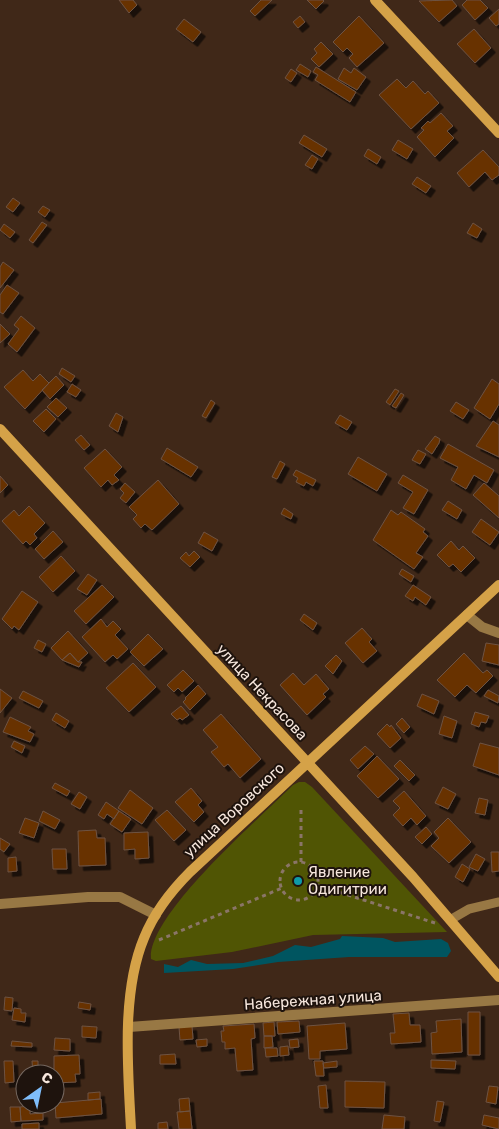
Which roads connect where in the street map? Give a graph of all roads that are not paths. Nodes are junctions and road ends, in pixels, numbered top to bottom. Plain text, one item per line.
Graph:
1 (375, 0) edge
2 (499, 134) edge
3 (0, 429) edge
4 (499, 585) edge
5 (467, 615) junction
6 (499, 633) edge
7 (306, 763) junction
8 (499, 902) edge
9 (0, 904) edge
10 (156, 915) junction
11 (450, 920) junction
12 (499, 977) edge
13 (499, 1000) edge
14 (129, 1027) junction
15 (131, 1129) edge

1 - 2 street
3 - 7 street, улица Некрасова
4 - 5 street, улица Воровского
5 - 6 street
5 - 7 street, улица Воровского
7 - 10 street, улица Воровского
7 - 11 street, улица Некрасова
8 - 11 lane
9 - 10 street
10 - 14 street, улица Воровского
11 - 12 street, улица Некрасова
13 - 14 street, Набережная улица
14 - 15 street, улица Воровского

